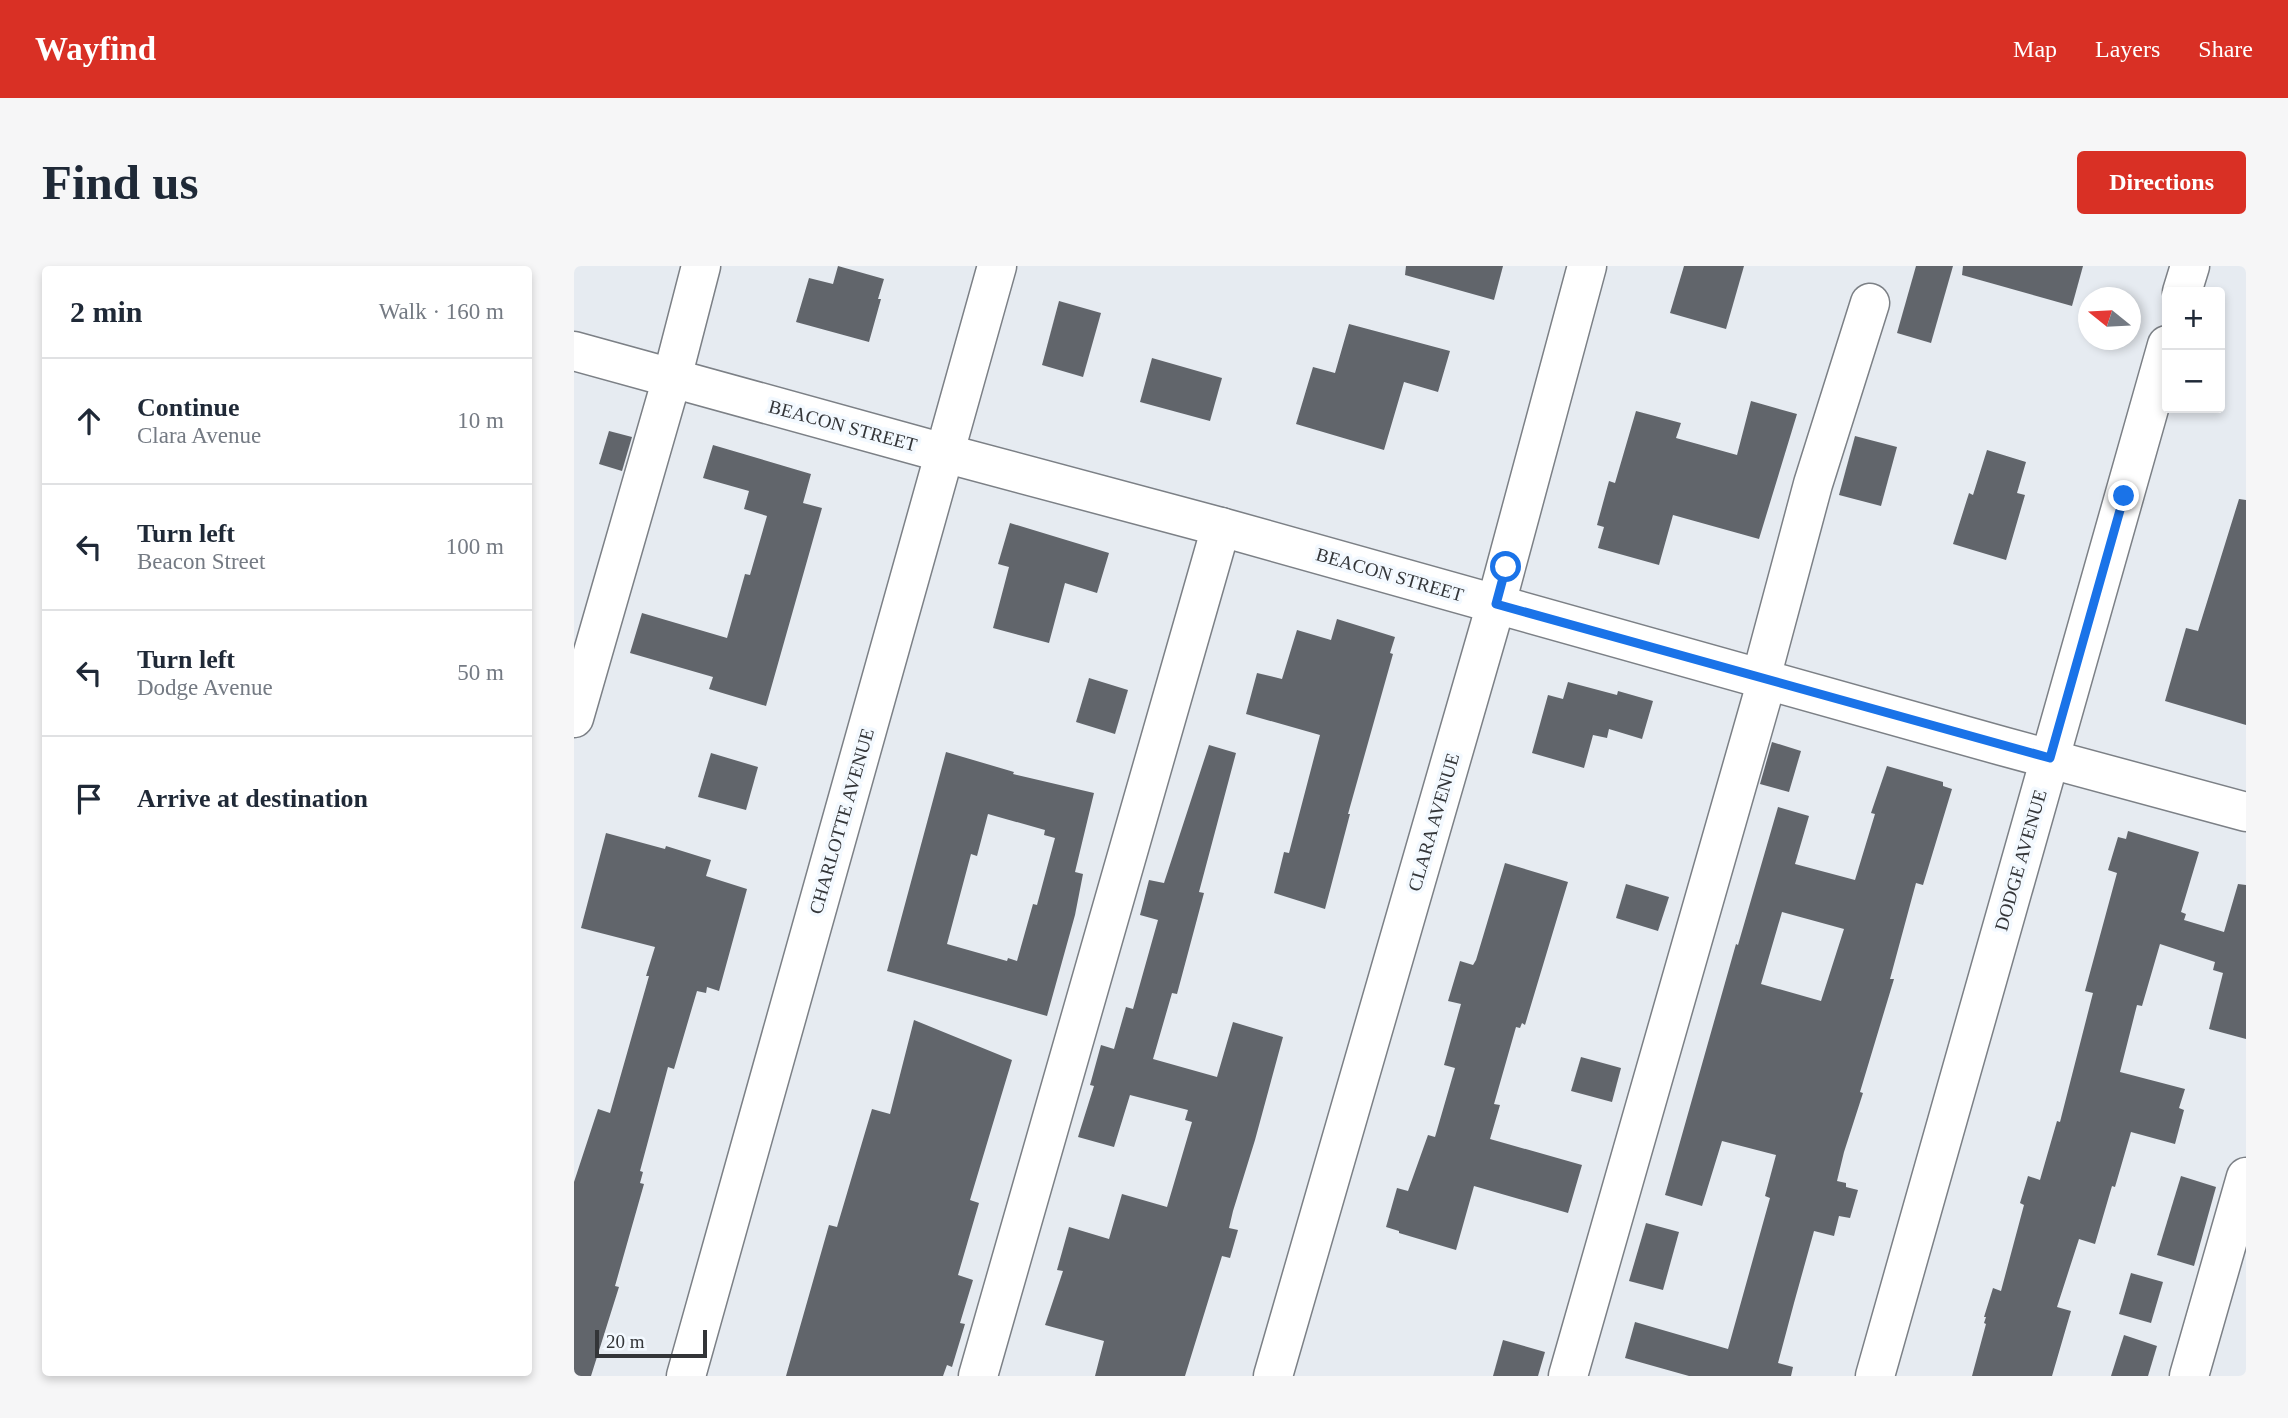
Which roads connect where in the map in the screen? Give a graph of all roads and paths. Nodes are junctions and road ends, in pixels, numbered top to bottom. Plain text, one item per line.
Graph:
1 (701, 266) edge
2 (997, 266) edge
3 (1587, 266) edge
4 (2190, 266) edge
5 (2184, 287) edge
6 (1870, 303) dead end
7 (2166, 350) edge
8 (574, 351) edge
9 (671, 378) junction
10 (944, 453) junction
11 (1221, 527) junction
12 (1496, 604) junction
13 (1764, 679) junction
14 (574, 718) edge
15 (2050, 758) junction
16 (2246, 812) edge
17 (2246, 1177) edge
18 (686, 1376) edge
19 (978, 1376) edge
20 (1273, 1376) edge
21 (1568, 1376) edge
22 (1875, 1376) edge
23 (2189, 1376) edge

1 - 9 street
2 - 10 street, CHARLOTTE AVENUE
3 - 12 street, CLARA AVENUE
4 - 5 street
6 - 13 street
7 - 15 street, DODGE AVENUE
8 - 9 street, BEACON STREET
9 - 10 street, BEACON STREET
9 - 14 street
10 - 11 street, BEACON STREET
10 - 18 street, CHARLOTTE AVENUE
11 - 12 street, BEACON STREET
11 - 19 street
12 - 13 street, BEACON STREET
12 - 20 street, CLARA AVENUE
13 - 15 street, BEACON STREET
13 - 21 street
15 - 16 street, BEACON STREET
15 - 22 street, DODGE AVENUE
17 - 23 street

